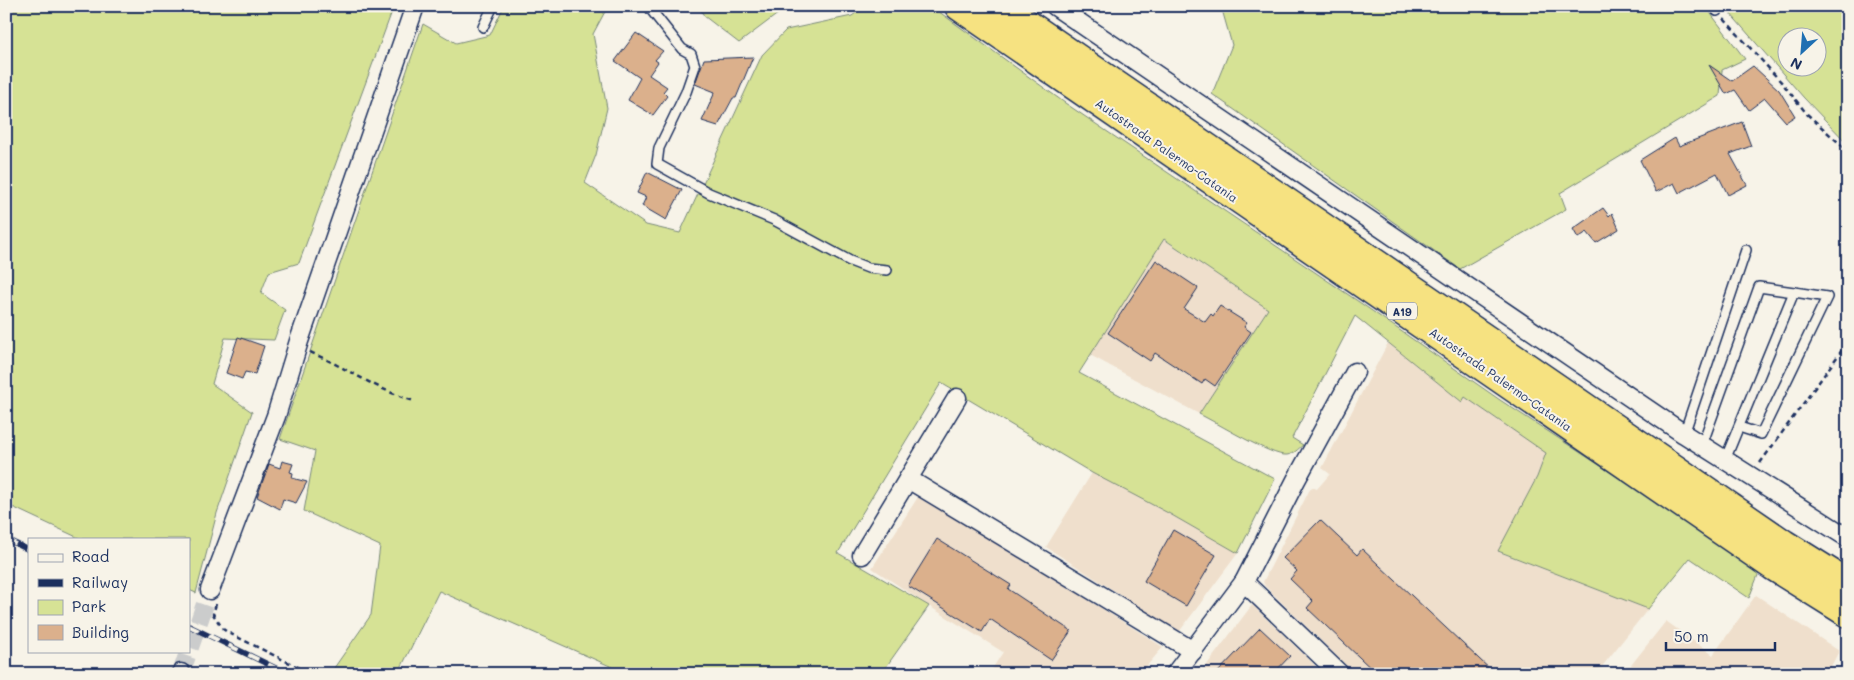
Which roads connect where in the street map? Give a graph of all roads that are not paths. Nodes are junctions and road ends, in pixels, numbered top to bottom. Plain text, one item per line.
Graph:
1 (415, 6) edge
2 (493, 6) edge
3 (648, 6) edge
4 (959, 6) edge
5 (1001, 6) edge
6 (1055, 6) edge
7 (483, 27) dead end
8 (1746, 250) dead end
9 (887, 270) dead end
10 (1794, 292) junction
11 (1355, 372) dead end
12 (957, 398) dead end
13 (1739, 427) junction
14 (1684, 434) junction
15 (1702, 445) junction
16 (1726, 460) junction
17 (908, 479) junction
18 (1848, 538) edge
19 (862, 555) dead end
20 (1244, 582) junction
21 (1848, 584) edge
22 (214, 593) tunnel mouth
23 (1848, 613) edge
24 (1193, 652) junction
25 (1175, 674) edge
26 (1340, 674) edge

1 - 22 street
2 - 7 lane
3 - 9 lane
4 - 23 highway, Autostrada Palermo-Catania / A19
5 - 21 highway, Autostrada Palermo-Catania / A19
6 - 14 street
8 - 14 lane
10 - 13 lane
10 - 13 lane
10 - 15 lane
11 - 20 street
12 - 17 street
13 - 16 lane
14 - 15 street
15 - 16 street
16 - 18 street
17 - 19 street
17 - 24 street
20 - 24 street
20 - 26 street
24 - 25 street

